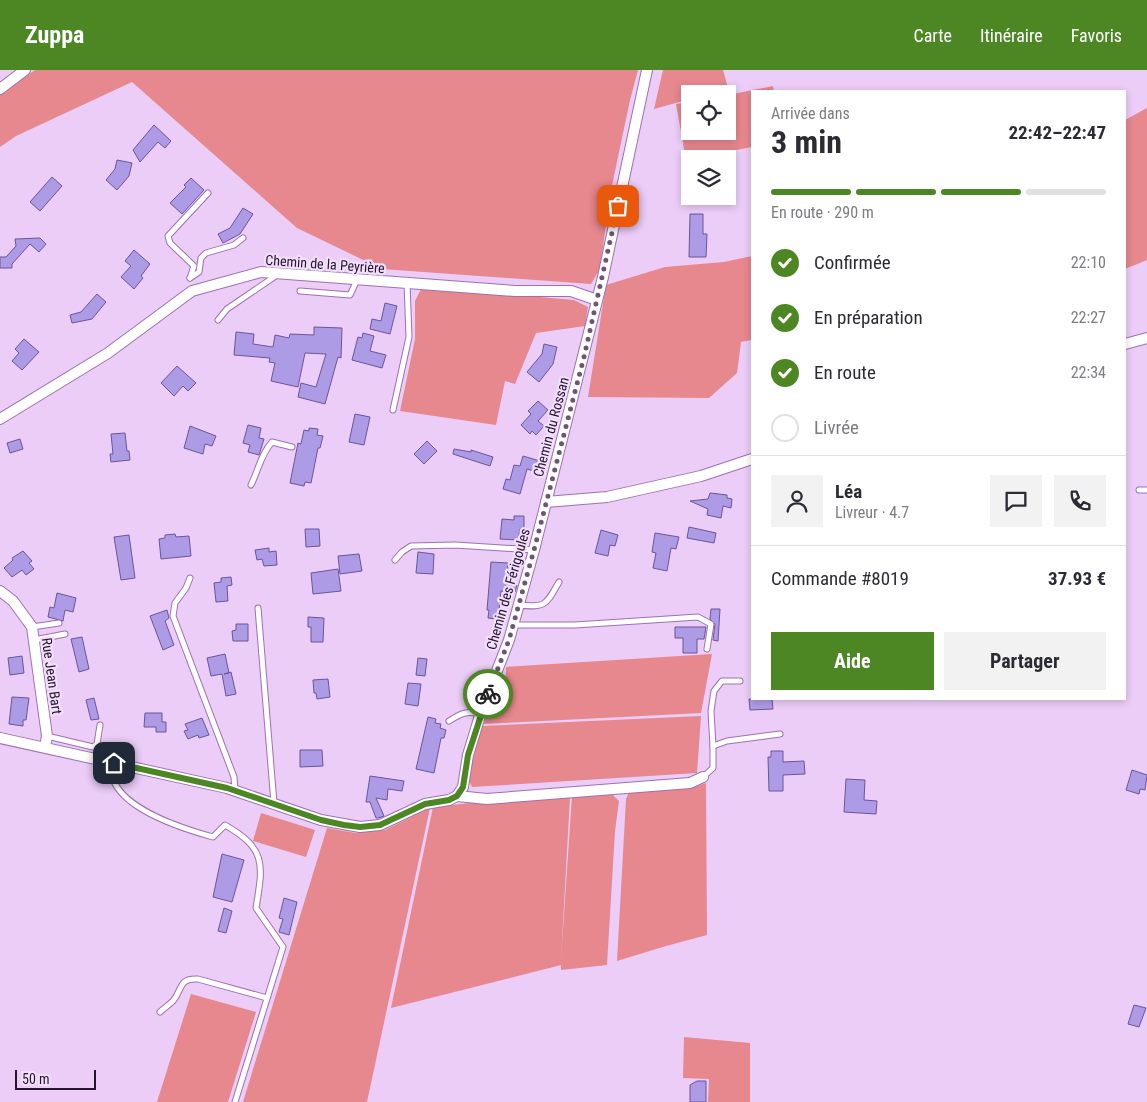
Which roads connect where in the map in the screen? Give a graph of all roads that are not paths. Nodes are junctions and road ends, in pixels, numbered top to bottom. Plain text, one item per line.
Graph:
1 (25, 70) edge
2 (647, 70) edge
3 (0, 89) edge
4 (208, 193) dead end
5 (243, 238) dead end
6 (280, 274) junction
7 (358, 279) junction
8 (407, 283) junction
9 (300, 291) dead end
10 (597, 300) junction
11 (218, 320) dead end
12 (1147, 338) edge
13 (1126, 344) edge
14 (393, 410) dead end
15 (0, 418) edge
16 (292, 447) dead end
17 (751, 458) edge
18 (251, 486) dead end
19 (1139, 490) dead end
20 (1147, 490) edge
21 (546, 502) junction
22 (534, 550) junction
23 (395, 560) dead end
24 (190, 578) dead end
25 (559, 582) dead end
26 (0, 591) edge
27 (518, 605) junction
28 (258, 608) dead end
29 (59, 623) dead end
30 (513, 625) junction
31 (32, 627) junction
32 (65, 634) dead end
33 (34, 640) junction
34 (707, 650) dead end
35 (740, 681) dead end
36 (480, 714) junction
37 (449, 721) dead end
38 (100, 725) dead end
39 (780, 734) dead end
40 (46, 736) junction
41 (0, 738) edge
42 (713, 746) junction
43 (45, 747) junction
44 (114, 763) junction
45 (703, 777) joint
46 (235, 791) junction
47 (457, 796) junction
48 (274, 803) junction
49 (267, 998) junction
50 (160, 1012) dead end
51 (235, 1102) edge

1 - 3 street
2 - 10 street, Chemin du Rossan
4 - 5 lane
6 - 7 street, Chemin de la Peyrière
6 - 11 lane
6 - 15 street, Chemin de la Peyrière
7 - 8 street, Chemin de la Peyrière
7 - 9 lane
8 - 10 street, Chemin de la Peyrière
8 - 14 lane
10 - 21 street, Chemin du Rossan
12 - 13 street
16 - 18 lane
17 - 21 street
19 - 20 lane
21 - 22 street, Chemin des Férigoules
22 - 23 lane
22 - 27 street, Chemin des Férigoules
24 - 46 lane
25 - 27 lane
26 - 31 street, Rue Jean Bart
27 - 30 street, Chemin des Férigoules
28 - 48 lane
29 - 31 lane
30 - 34 lane
30 - 36 street, Chemin des Férigoules
31 - 33 street, Rue Jean Bart
32 - 33 lane
33 - 40 street, Rue Jean Bart
35 - 42 lane
36 - 37 lane
36 - 47 street, Chemin des Férigoules
38 - 40 lane
39 - 42 lane
40 - 43 street, Rue Jean Bart
41 - 43 street
42 - 45 lane
43 - 44 street
44 - 46 street
44 - 49 lane
45 - 47 street
46 - 48 street
47 - 48 street
49 - 50 lane
49 - 51 lane

